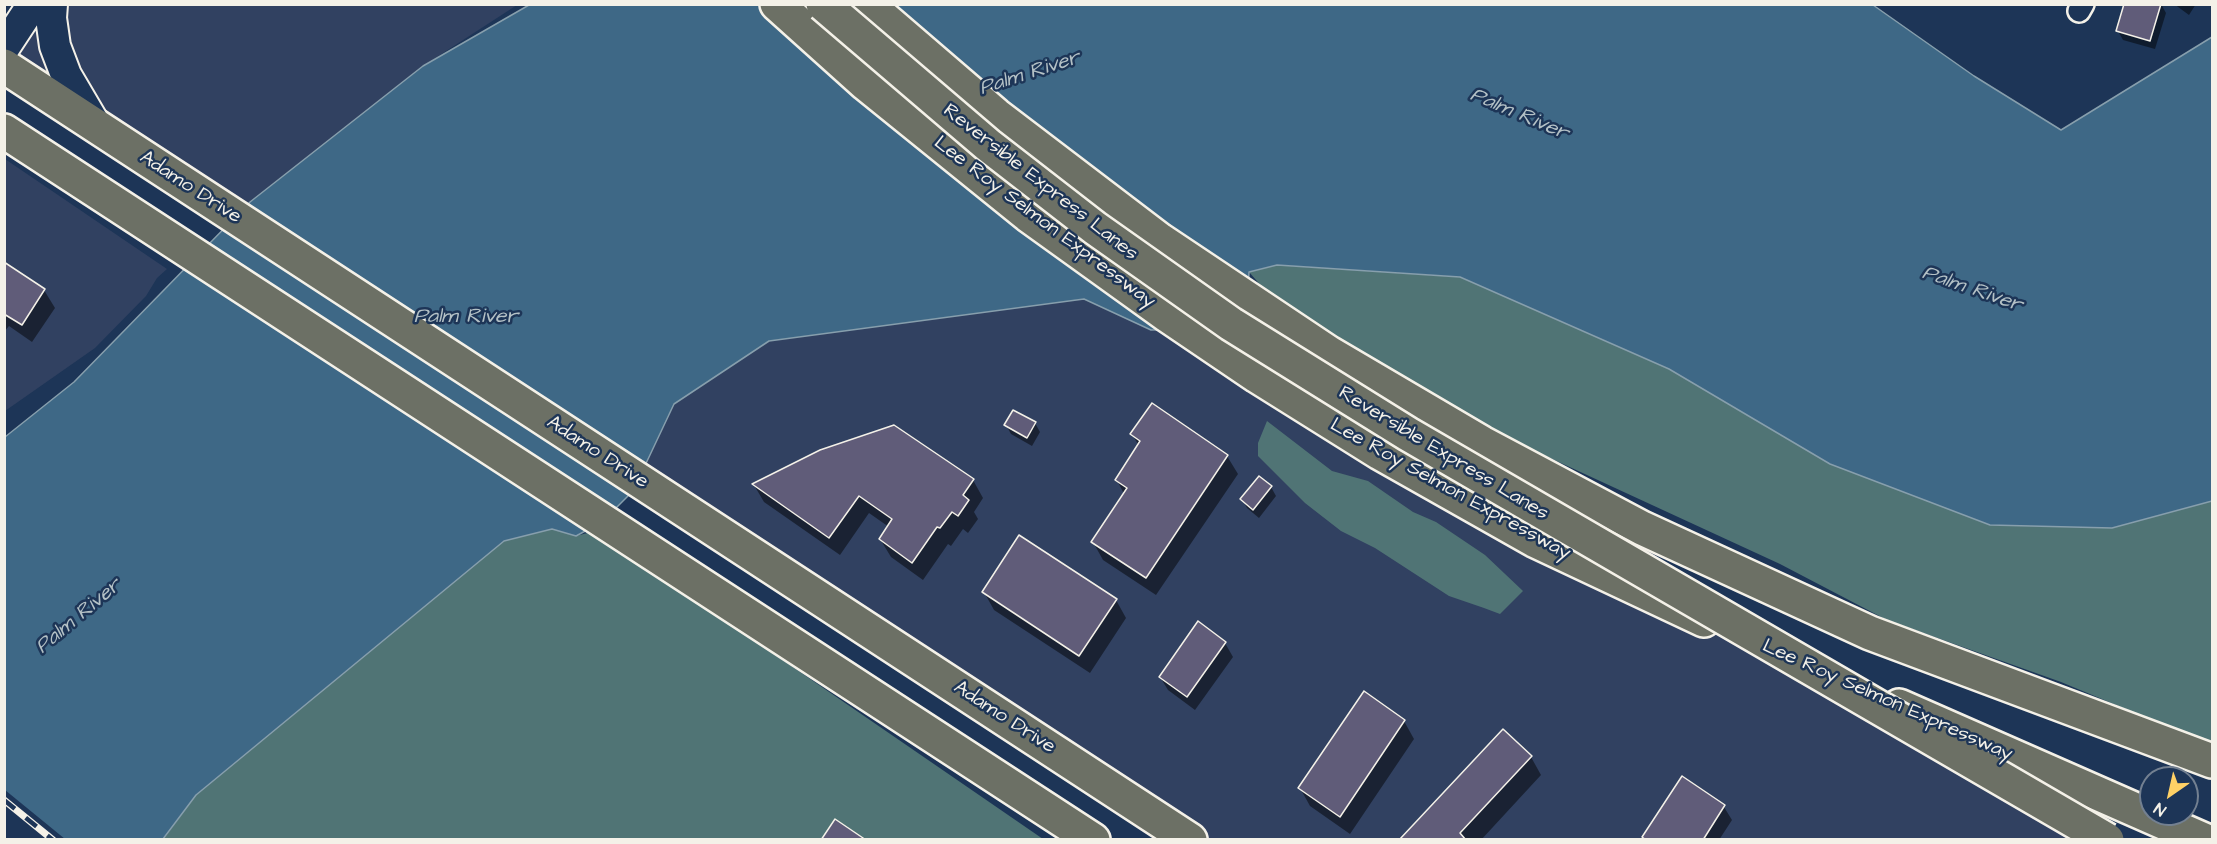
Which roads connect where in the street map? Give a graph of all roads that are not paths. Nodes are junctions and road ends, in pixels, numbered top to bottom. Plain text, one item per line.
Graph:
1 (33, 4) edge
2 (52, 4) edge
3 (777, 4) edge
4 (823, 4) edge
5 (867, 4) edge
6 (4, 48) edge
7 (4, 66) edge
8 (96, 126) junction
9 (4, 131) edge
10 (2212, 761) edge
11 (1091, 839) edge
12 (1190, 840) edge
13 (2107, 840) edge
14 (2204, 840) edge

1 - 6 street
2 - 8 street
3 - 14 main road, Lee Roy Selmon Expressway
4 - 13 main road, Reversible Express Lanes, bridge
5 - 10 main road
7 - 8 main road, Adamo Drive
8 - 12 main road, Adamo Drive
9 - 11 main road

